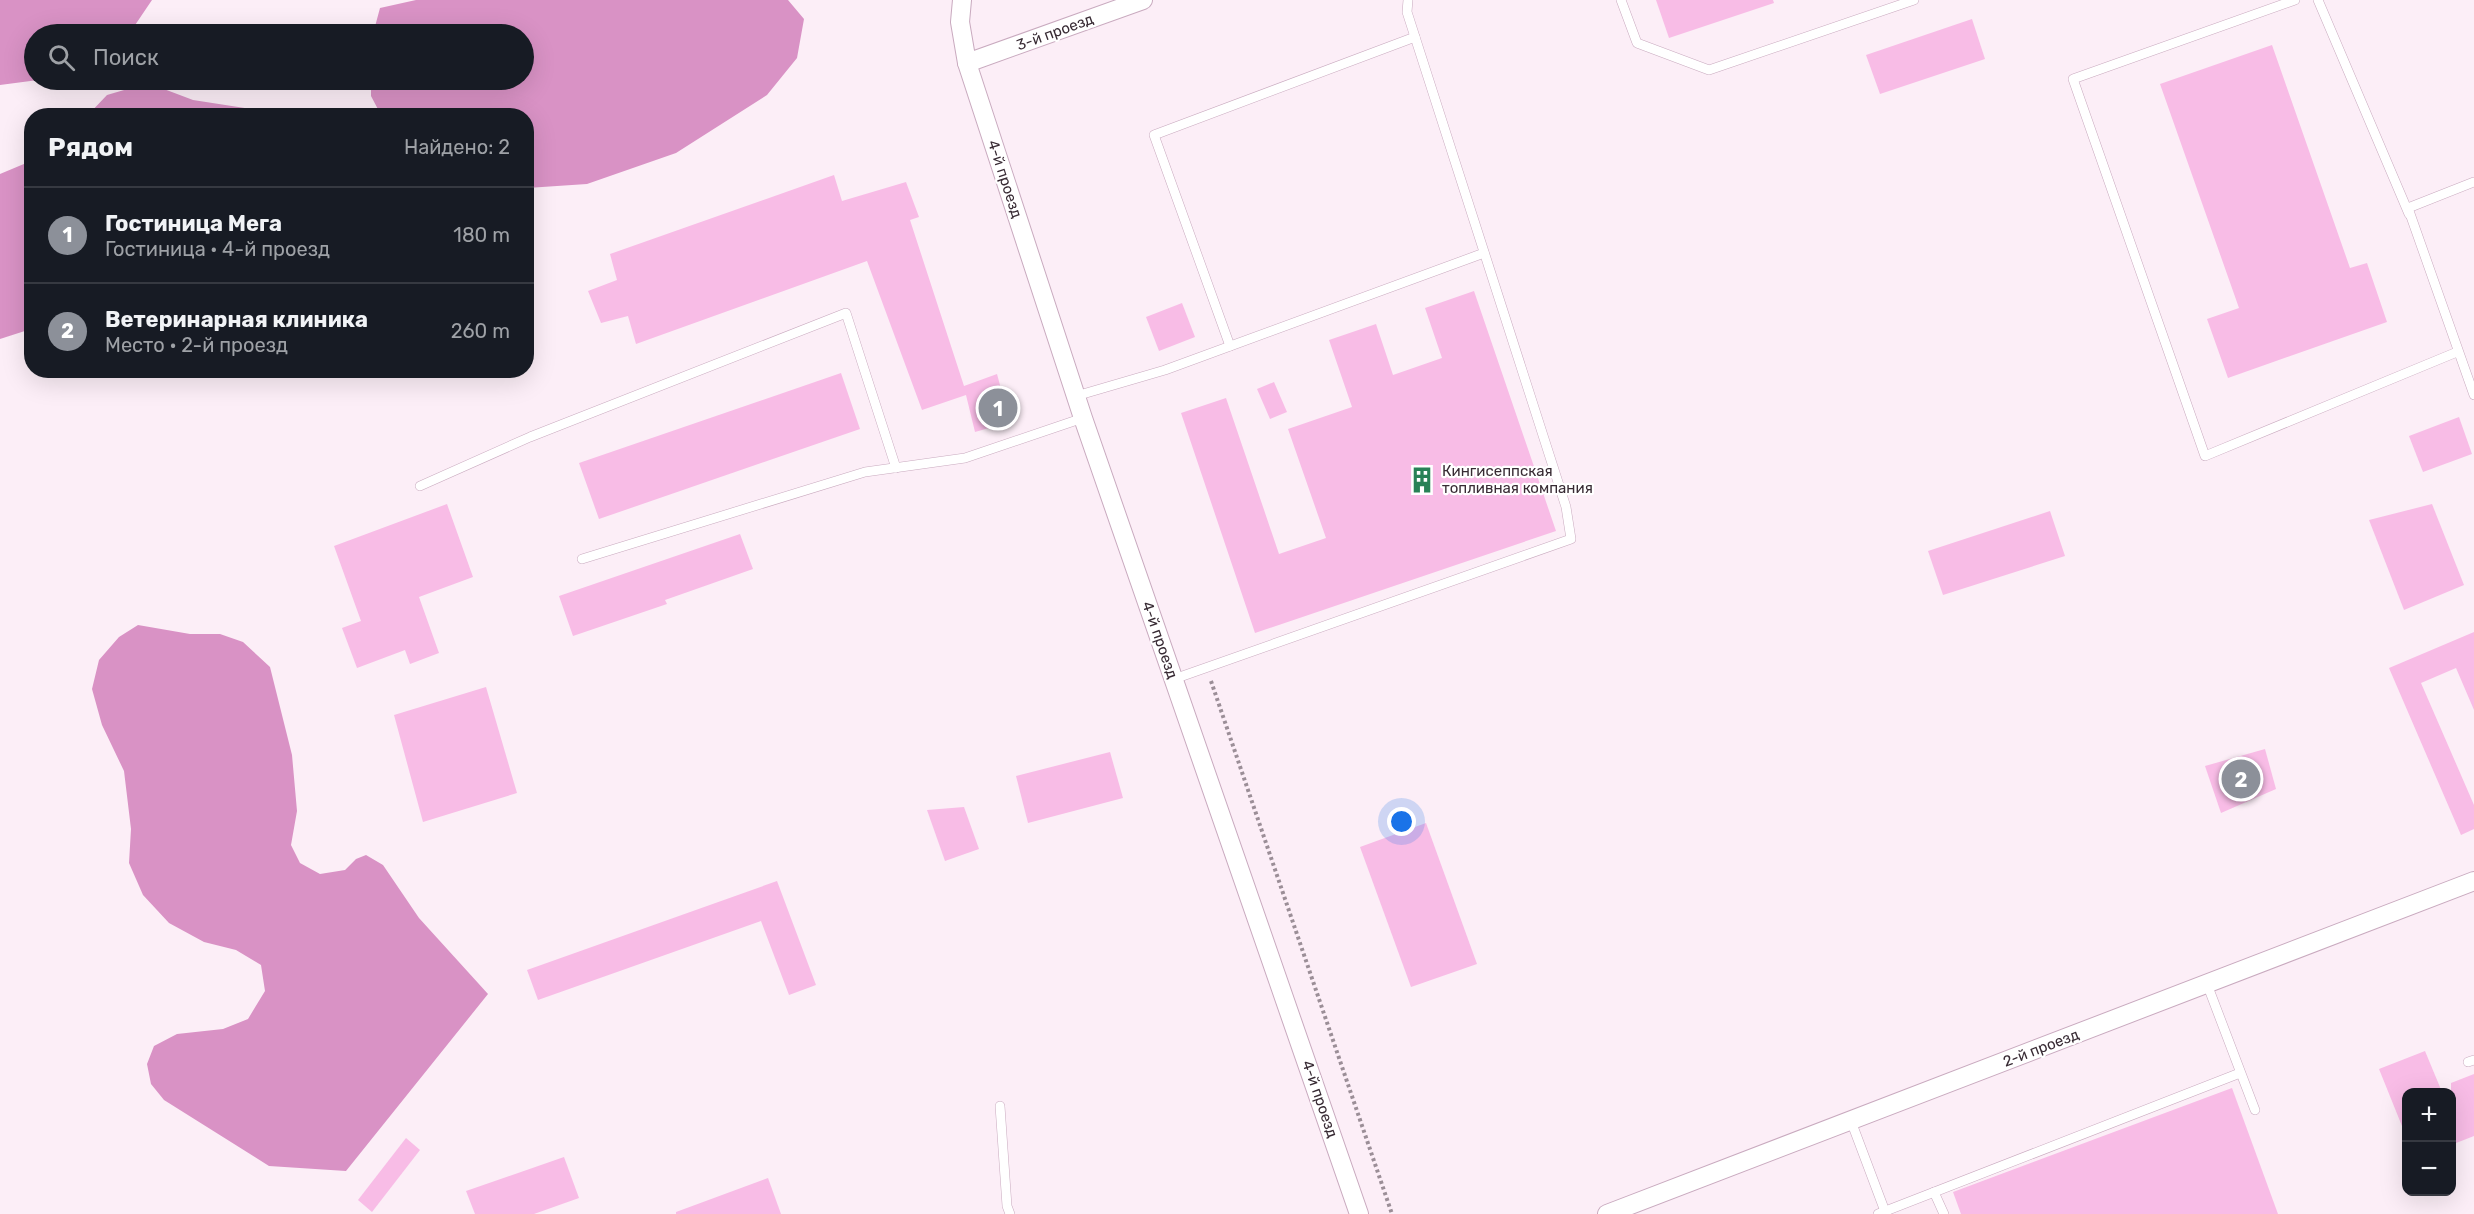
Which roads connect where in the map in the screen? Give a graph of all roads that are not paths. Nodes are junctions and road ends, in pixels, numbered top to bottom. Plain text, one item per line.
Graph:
1 (962, 0) edge
2 (1143, 0) edge
3 (1408, 0) edge
4 (1621, 0) edge
5 (1914, 0) edge
6 (2295, 0) edge
7 (2318, 0) edge
8 (1415, 38) junction
9 (967, 63) junction
10 (2474, 182) edge
11 (2411, 219) junction
12 (1484, 253) junction
13 (1230, 346) junction
14 (2457, 352) junction
15 (2474, 395) edge
16 (1076, 396) junction
17 (1083, 418) junction
18 (896, 468) junction
19 (420, 486) dead end
20 (582, 559) dead end
21 (1174, 679) junction
22 (2474, 881) edge
23 (2207, 984) junction
24 (2240, 1072) junction
25 (1000, 1106) dead end
26 (2255, 1110) dead end
27 (1851, 1121) junction
28 (1934, 1192) junction
29 (1883, 1213) edge
30 (1010, 1214) edge
31 (1359, 1214) edge
32 (1607, 1214) edge
33 (1944, 1214) edge

1 - 9 street, 4-й проезд
2 - 9 street, 3-й проезд
3 - 8 lane
4 - 5 lane
6 - 14 lane
7 - 11 lane
8 - 12 lane
8 - 13 lane
9 - 16 street, 4-й проезд
10 - 11 lane
11 - 14 lane
12 - 13 lane
12 - 21 lane
13 - 16 lane
14 - 15 lane
16 - 17 street, 4-й проезд
17 - 18 lane
17 - 21 street, 4-й проезд
18 - 19 lane
18 - 20 lane
21 - 31 street, 4-й проезд
22 - 23 street, 2-й проезд
23 - 24 lane
23 - 27 street, 2-й проезд
24 - 26 lane
24 - 28 lane
25 - 30 lane
27 - 29 lane
27 - 32 street, 2-й проезд
28 - 29 lane
28 - 33 lane

